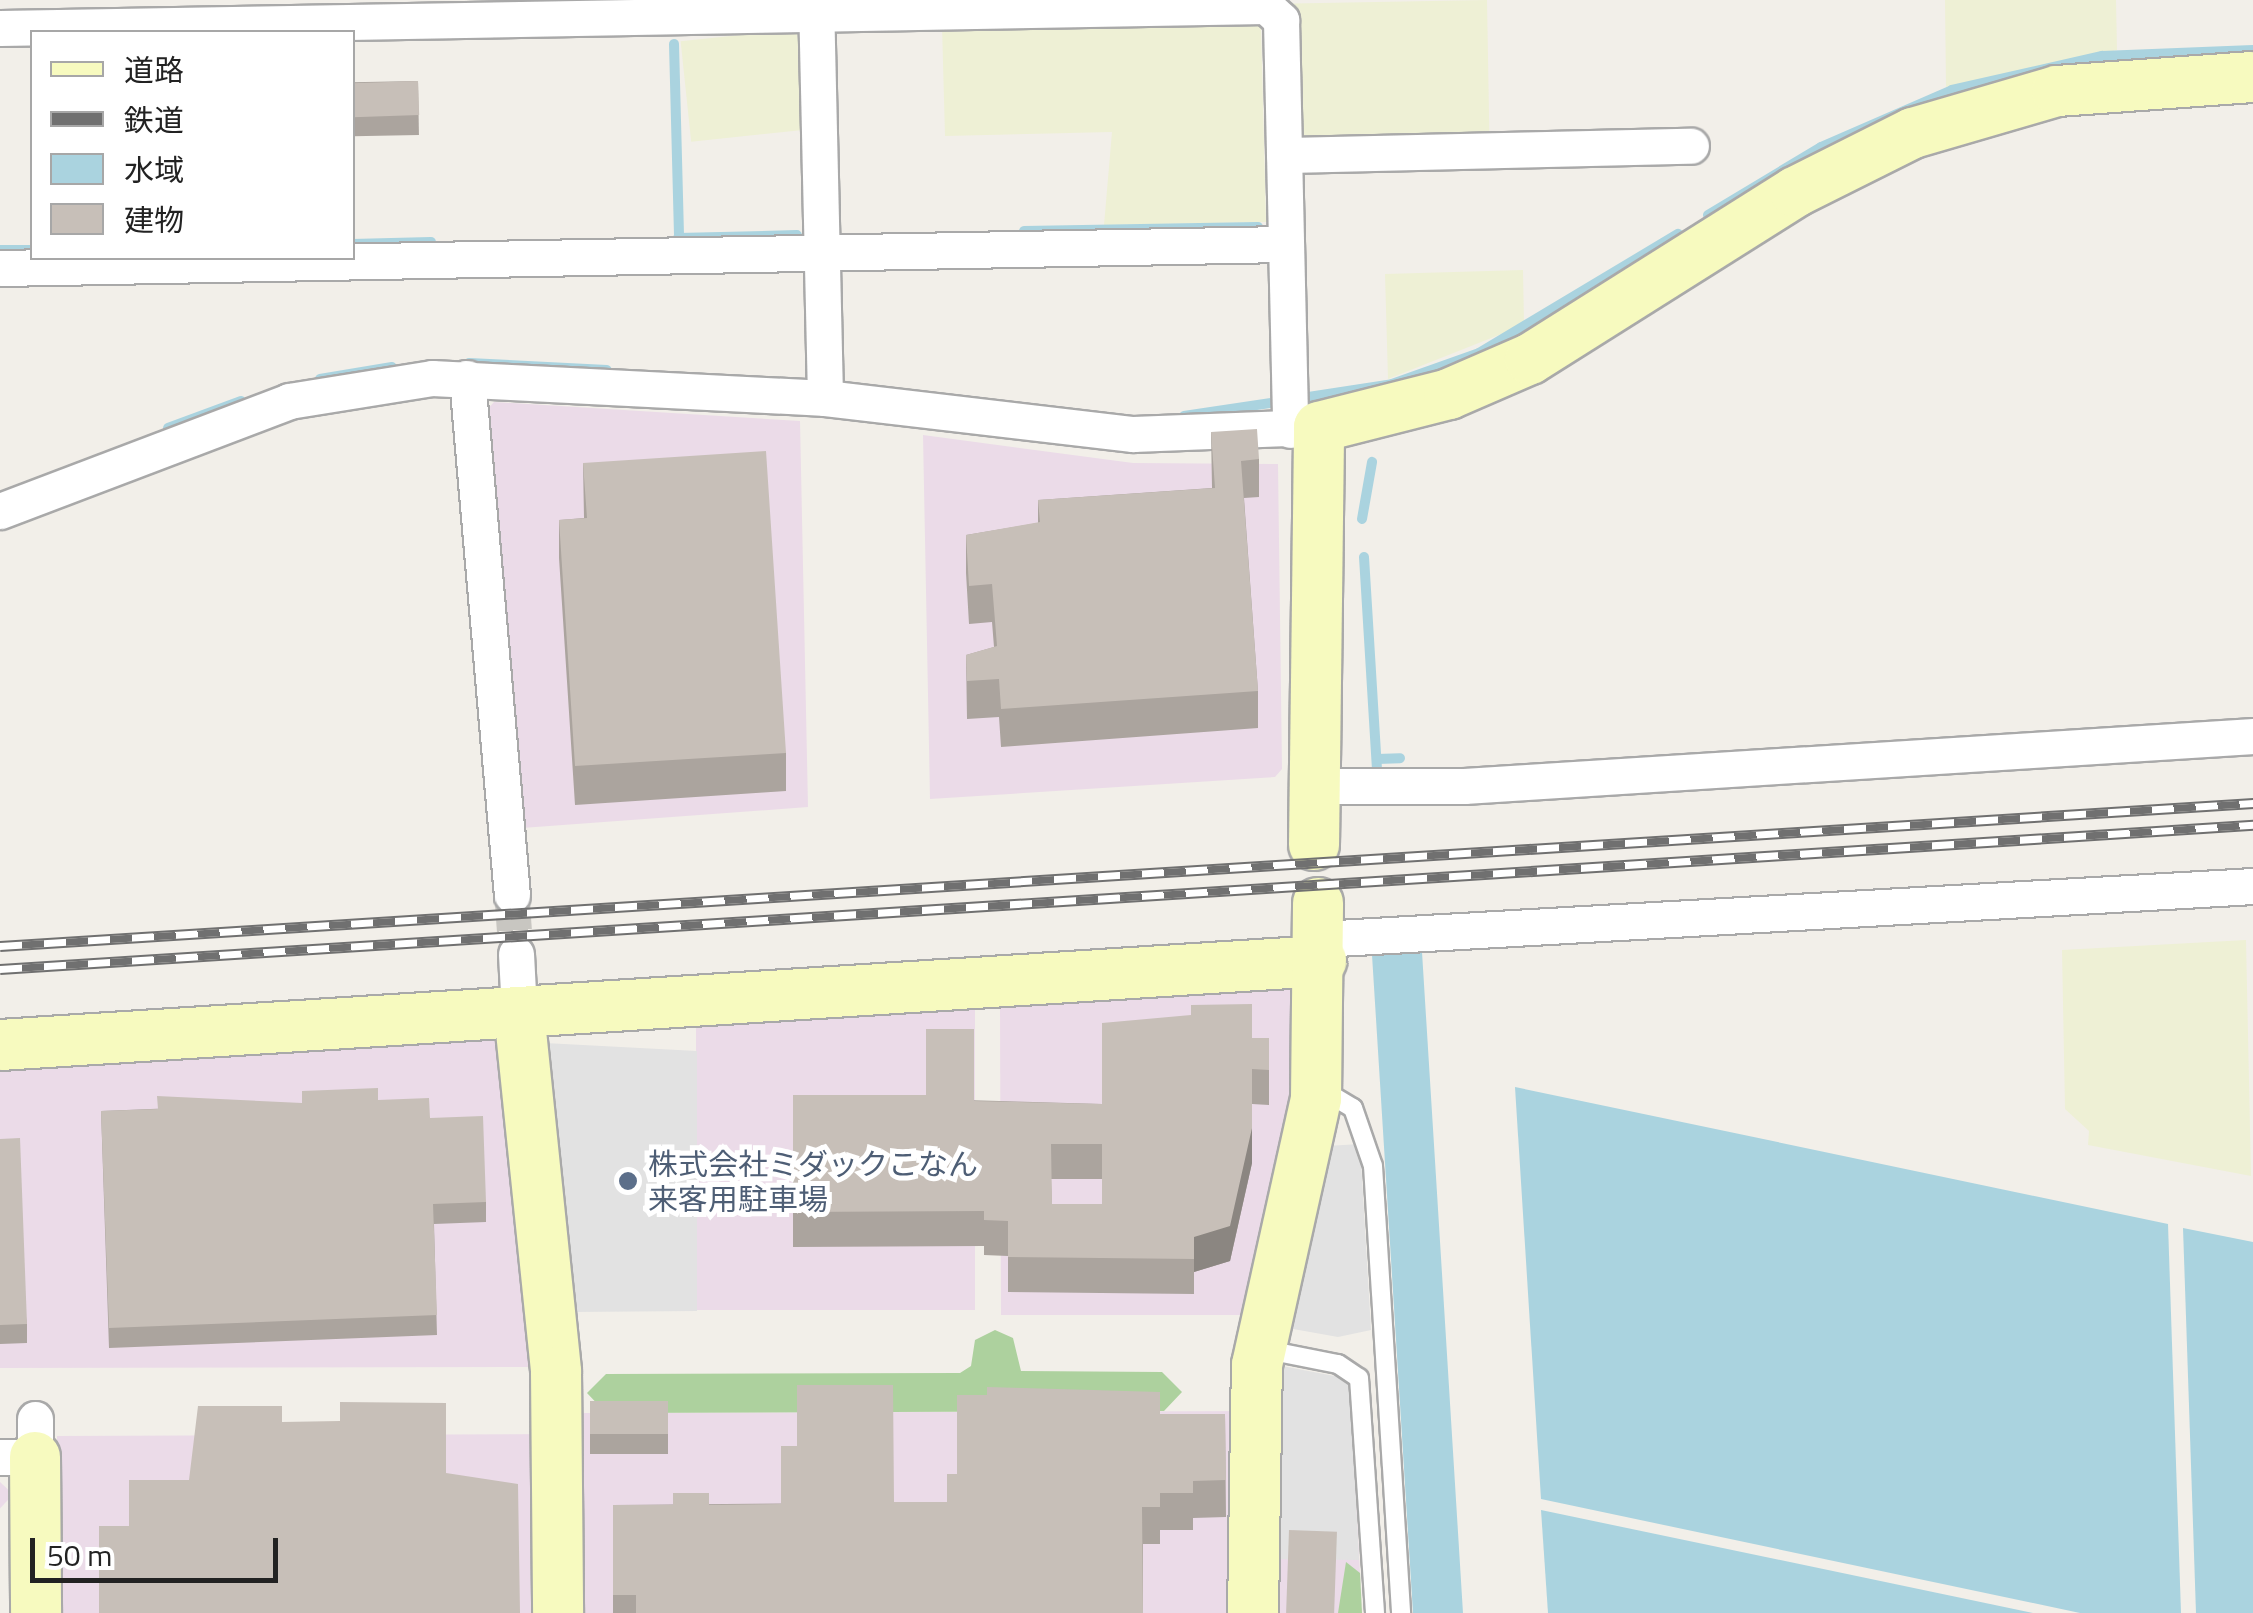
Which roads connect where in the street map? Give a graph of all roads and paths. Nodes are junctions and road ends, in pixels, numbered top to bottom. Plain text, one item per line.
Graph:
1 (816, 7) edge
2 (0, 28) edge
3 (2253, 77) edge
4 (1691, 146) dead end
5 (1284, 155) junction
6 (1286, 244) junction
7 (822, 252) junction
8 (0, 268) edge
9 (468, 378) junction
10 (825, 398) junction
11 (1305, 428) junction
12 (0, 511) edge
13 (2253, 736) edge
14 (1311, 786) junction
15 (1314, 845) dead end
16 (2253, 886) edge
17 (512, 896) tunnel mouth
18 (1319, 934) junction
19 (516, 954) tunnel mouth
20 (519, 1012) junction
21 (0, 1046) edge
22 (1317, 1088) junction
23 (1259, 1349) junction
24 (23, 1445) edge
25 (36, 1613) edge
26 (558, 1613) edge
27 (1253, 1613) edge
28 (1374, 1613) edge
29 (1401, 1613) edge

1 - 2 street
1 - 5 street
1 - 7 street
3 - 11 street
4 - 5 street
5 - 6 street
6 - 7 street
6 - 11 street
7 - 8 street
7 - 10 street
9 - 10 street
9 - 12 street
9 - 17 street
10 - 11 street
11 - 14 street
13 - 14 street
14 - 15 street
16 - 18 street
18 - 20 street
18 - 22 street
19 - 20 street
20 - 21 street
20 - 26 street
22 - 23 street
22 - 29 lane
23 - 27 street
23 - 28 lane
24 - 25 street

